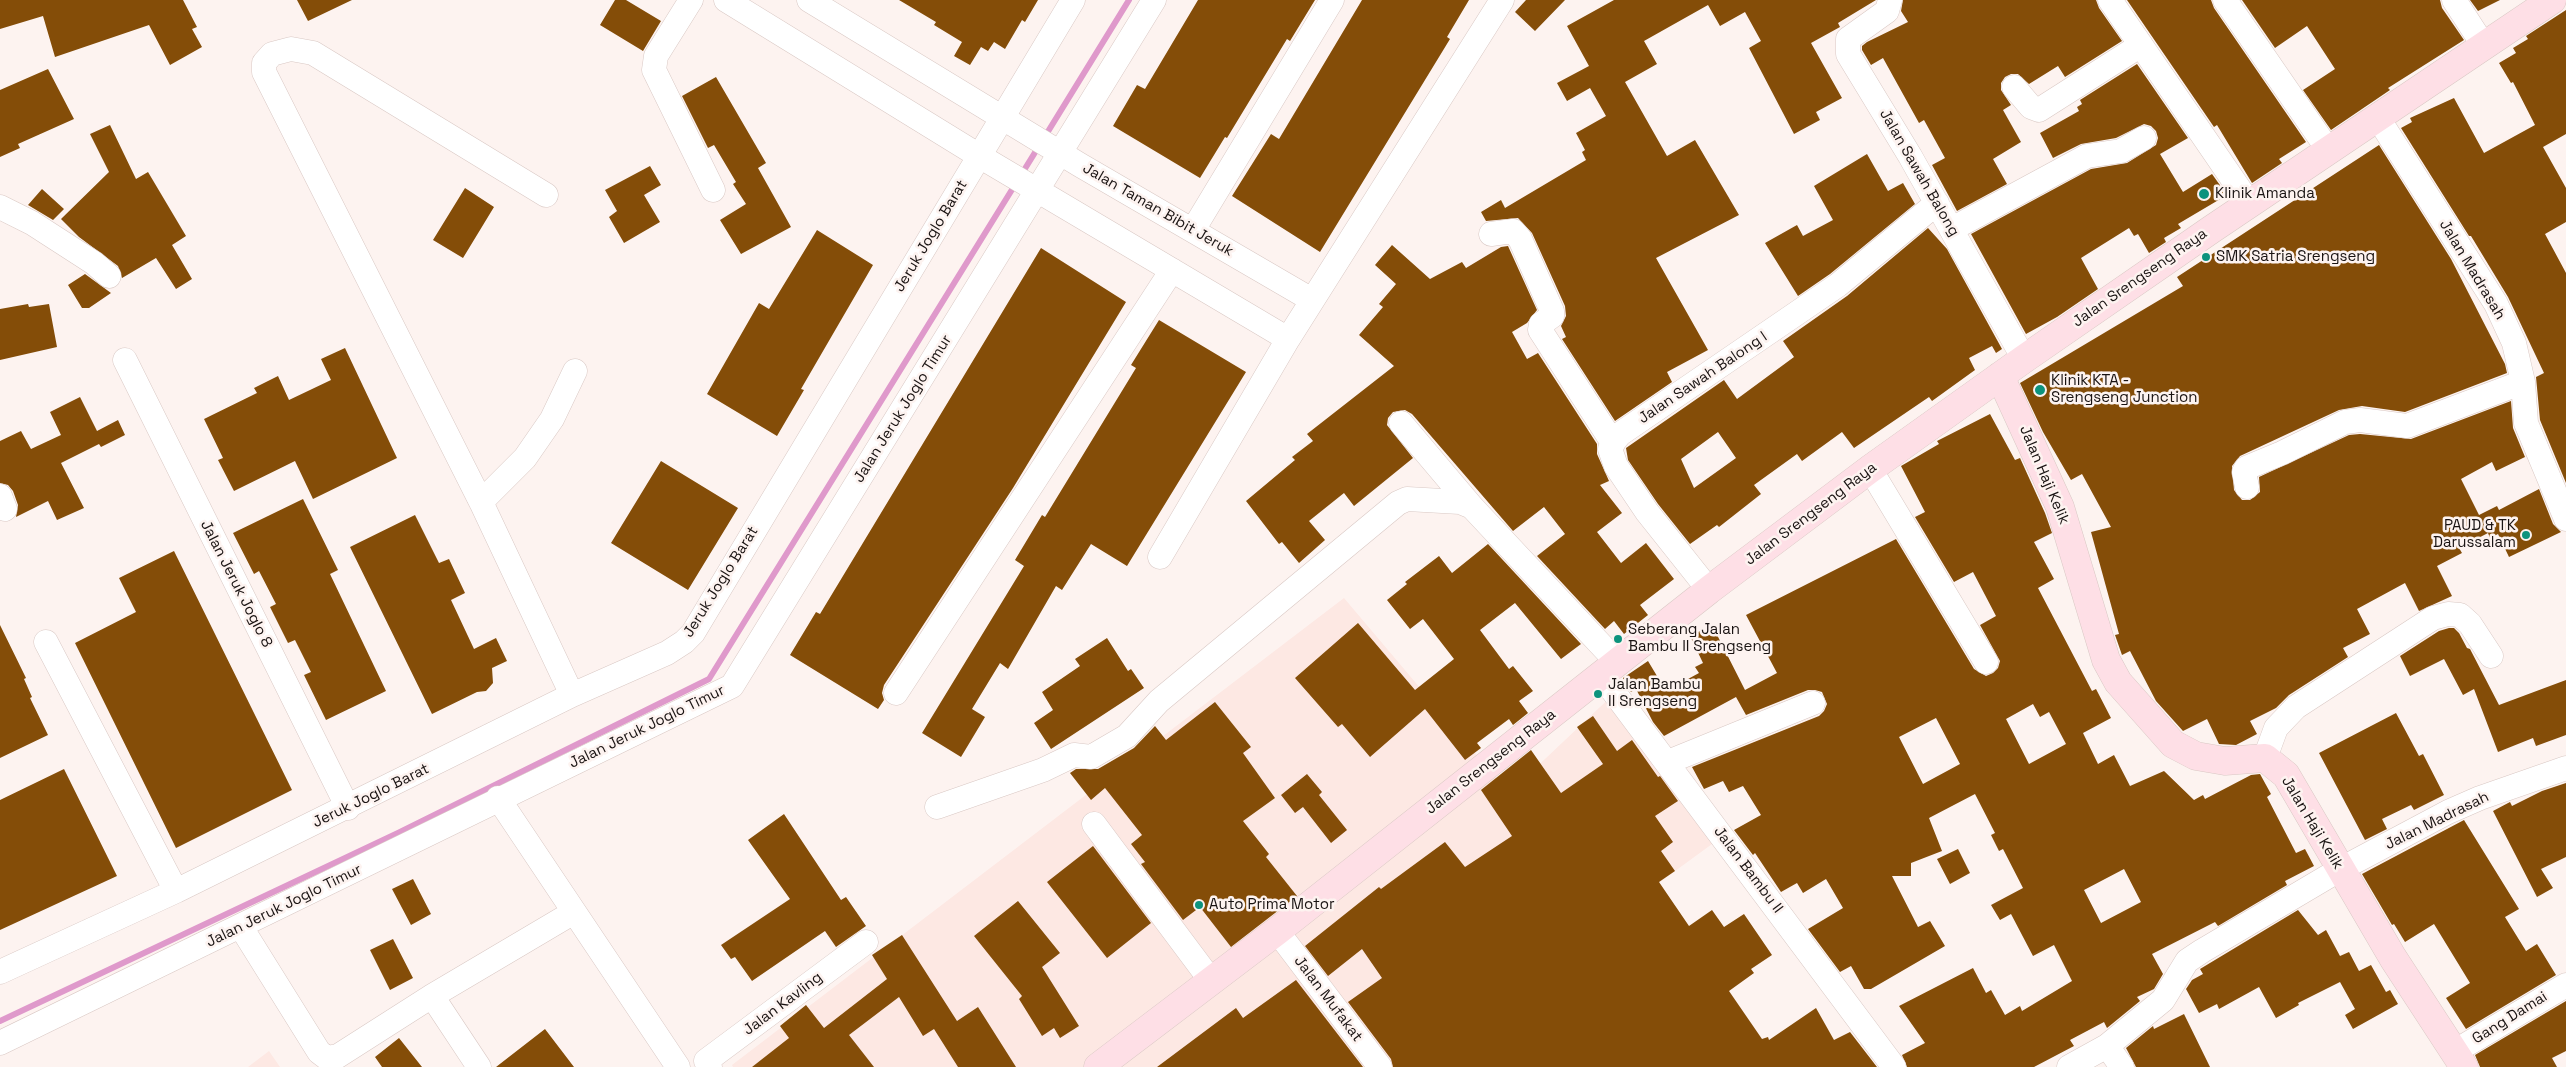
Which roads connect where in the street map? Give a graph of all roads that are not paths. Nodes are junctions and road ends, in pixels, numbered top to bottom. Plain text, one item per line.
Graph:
1 (691, 0) edge
2 (726, 0) edge
3 (809, 0) edge
4 (1073, 0) edge
5 (1154, 0) edge
6 (1332, 0) edge
7 (1502, 0) edge
8 (1890, 0) edge
9 (2110, 0) edge
10 (2225, 0) edge
11 (2454, 0) edge
12 (2552, 0) edge
13 (2141, 46) junction
14 (2484, 46) junction
15 (2014, 86) dead end
16 (2378, 118) junction
17 (1003, 119) junction
18 (2144, 138) dead end
19 (2330, 151) junction
20 (1060, 152) junction
21 (980, 157) junction
22 (713, 190) dead end
23 (1038, 191) junction
24 (546, 195) dead end
25 (1937, 203) junction
26 (2249, 203) junction
27 (0, 207) edge
28 (1952, 229) junction
29 (1193, 230) junction
30 (1491, 234) dead end
31 (1172, 270) junction
32 (109, 276) dead end
33 (1312, 300) junction
34 (1288, 339) junction
35 (2024, 359) junction
36 (124, 360) dead end
37 (576, 371) dead end
38 (2000, 376) junction
39 (2522, 382) junction
40 (1401, 423) dead end
41 (1613, 444) junction
42 (1870, 469) junction
43 (2247, 487) dead end
44 (481, 502) junction
45 (1472, 507) junction
46 (2566, 519) edge
47 (1160, 558) dead end
48 (1709, 590) junction
49 (46, 642) dead end
50 (2491, 656) dead end
51 (1986, 662) dead end
52 (1609, 668) junction
53 (896, 693) dead end
54 (572, 695) junction
55 (1813, 703) dead end
56 (2265, 758) junction
57 (1668, 762) junction
58 (2566, 768) edge
59 (498, 798) junction
60 (936, 807) dead end
61 (348, 808) junction
62 (1094, 824) dead end
63 (2339, 870) junction
64 (176, 891) junction
65 (574, 912) junction
66 (241, 927) junction
67 (1277, 931) junction
68 (866, 942) dead end
69 (2, 966) edge
70 (1212, 982) junction
71 (2566, 985) edge
72 (432, 996) junction
73 (0, 1043) edge
74 (2107, 1046) junction
75 (2459, 1060) edge
76 (479, 1067) edge
77 (678, 1067) edge
78 (710, 1067) edge
79 (1098, 1067) edge
80 (1380, 1067) edge
81 (1894, 1067) edge
82 (2069, 1067) edge
83 (2122, 1067) edge

1 - 22 street
2 - 21 street
3 - 17 street, Jalan Taman Bibit Jeruk
4 - 17 street, Jeruk Joglo Barat
5 - 20 street, Jalan Jeruk Joglo Timur
6 - 29 street
7 - 33 street
8 - 25 street, Jalan Sawah Balong
9 - 13 street
10 - 19 street
11 - 14 street
12 - 14 main road, Jalan Srengseng Raya
13 - 15 street
13 - 26 street
14 - 16 main road, Jalan Srengseng Raya
16 - 19 main road, Jalan Srengseng Raya
16 - 39 street, Jalan Madrasah
17 - 20 street, Jalan Taman Bibit Jeruk
17 - 21 street, Jeruk Joglo Barat
18 - 28 street
19 - 26 main road, Jalan Srengseng Raya
20 - 23 street, Jalan Jeruk Joglo Timur
20 - 29 street, Jalan Taman Bibit Jeruk
21 - 23 street
21 - 54 street, Jeruk Joglo Barat
23 - 31 street
23 - 59 street, Jalan Jeruk Joglo Timur
24 - 44 street
25 - 28 street, Jalan Sawah Balong
25 - 41 street, Jalan Sawah Balong I
26 - 35 main road, Jalan Srengseng Raya
27 - 32 street
28 - 35 street, Jalan Sawah Balong
29 - 33 street, Jalan Taman Bibit Jeruk
30 - 41 street
31 - 34 street
31 - 53 street
33 - 34 street
34 - 47 street
35 - 38 main road, Jalan Srengseng Raya
36 - 61 street, Jalan Jeruk Joglo 8
37 - 44 street
38 - 42 main road, Jalan Srengseng Raya
38 - 56 main road, Jalan Haji Kelik
39 - 43 street
39 - 46 street, Jalan Madrasah
40 - 45 street, Jalan Bambu II
41 - 48 street
42 - 48 main road, Jalan Srengseng Raya
42 - 51 street
44 - 54 street
45 - 52 street, Jalan Bambu II
45 - 60 street
48 - 52 main road, Jalan Srengseng Raya
49 - 64 street
50 - 56 street
52 - 57 street, Jalan Bambu II
52 - 67 main road, Jalan Srengseng Raya
54 - 61 street, Jeruk Joglo Barat
55 - 57 street
56 - 63 main road, Jalan Haji Kelik
57 - 81 street, Jalan Bambu II
58 - 63 street, Jalan Madrasah
59 - 65 street
59 - 66 street, Jalan Jeruk Joglo Timur
61 - 64 street, Jeruk Joglo Barat
62 - 70 street
63 - 74 street, Jalan Madrasah
63 - 75 main road, Jalan Haji Kelik
64 - 69 street, Jeruk Joglo Barat
65 - 72 street
65 - 77 street
66 - 72 street
66 - 73 street, Jalan Jeruk Joglo Timur
67 - 70 main road, Jalan Srengseng Raya
67 - 80 street, Jalan Mufakat
68 - 78 street, Jalan Kavling
70 - 79 main road, Jalan Srengseng Raya
71 - 75 street, Gang Damai
72 - 76 street
74 - 82 street, Jalan Madrasah
74 - 83 street

